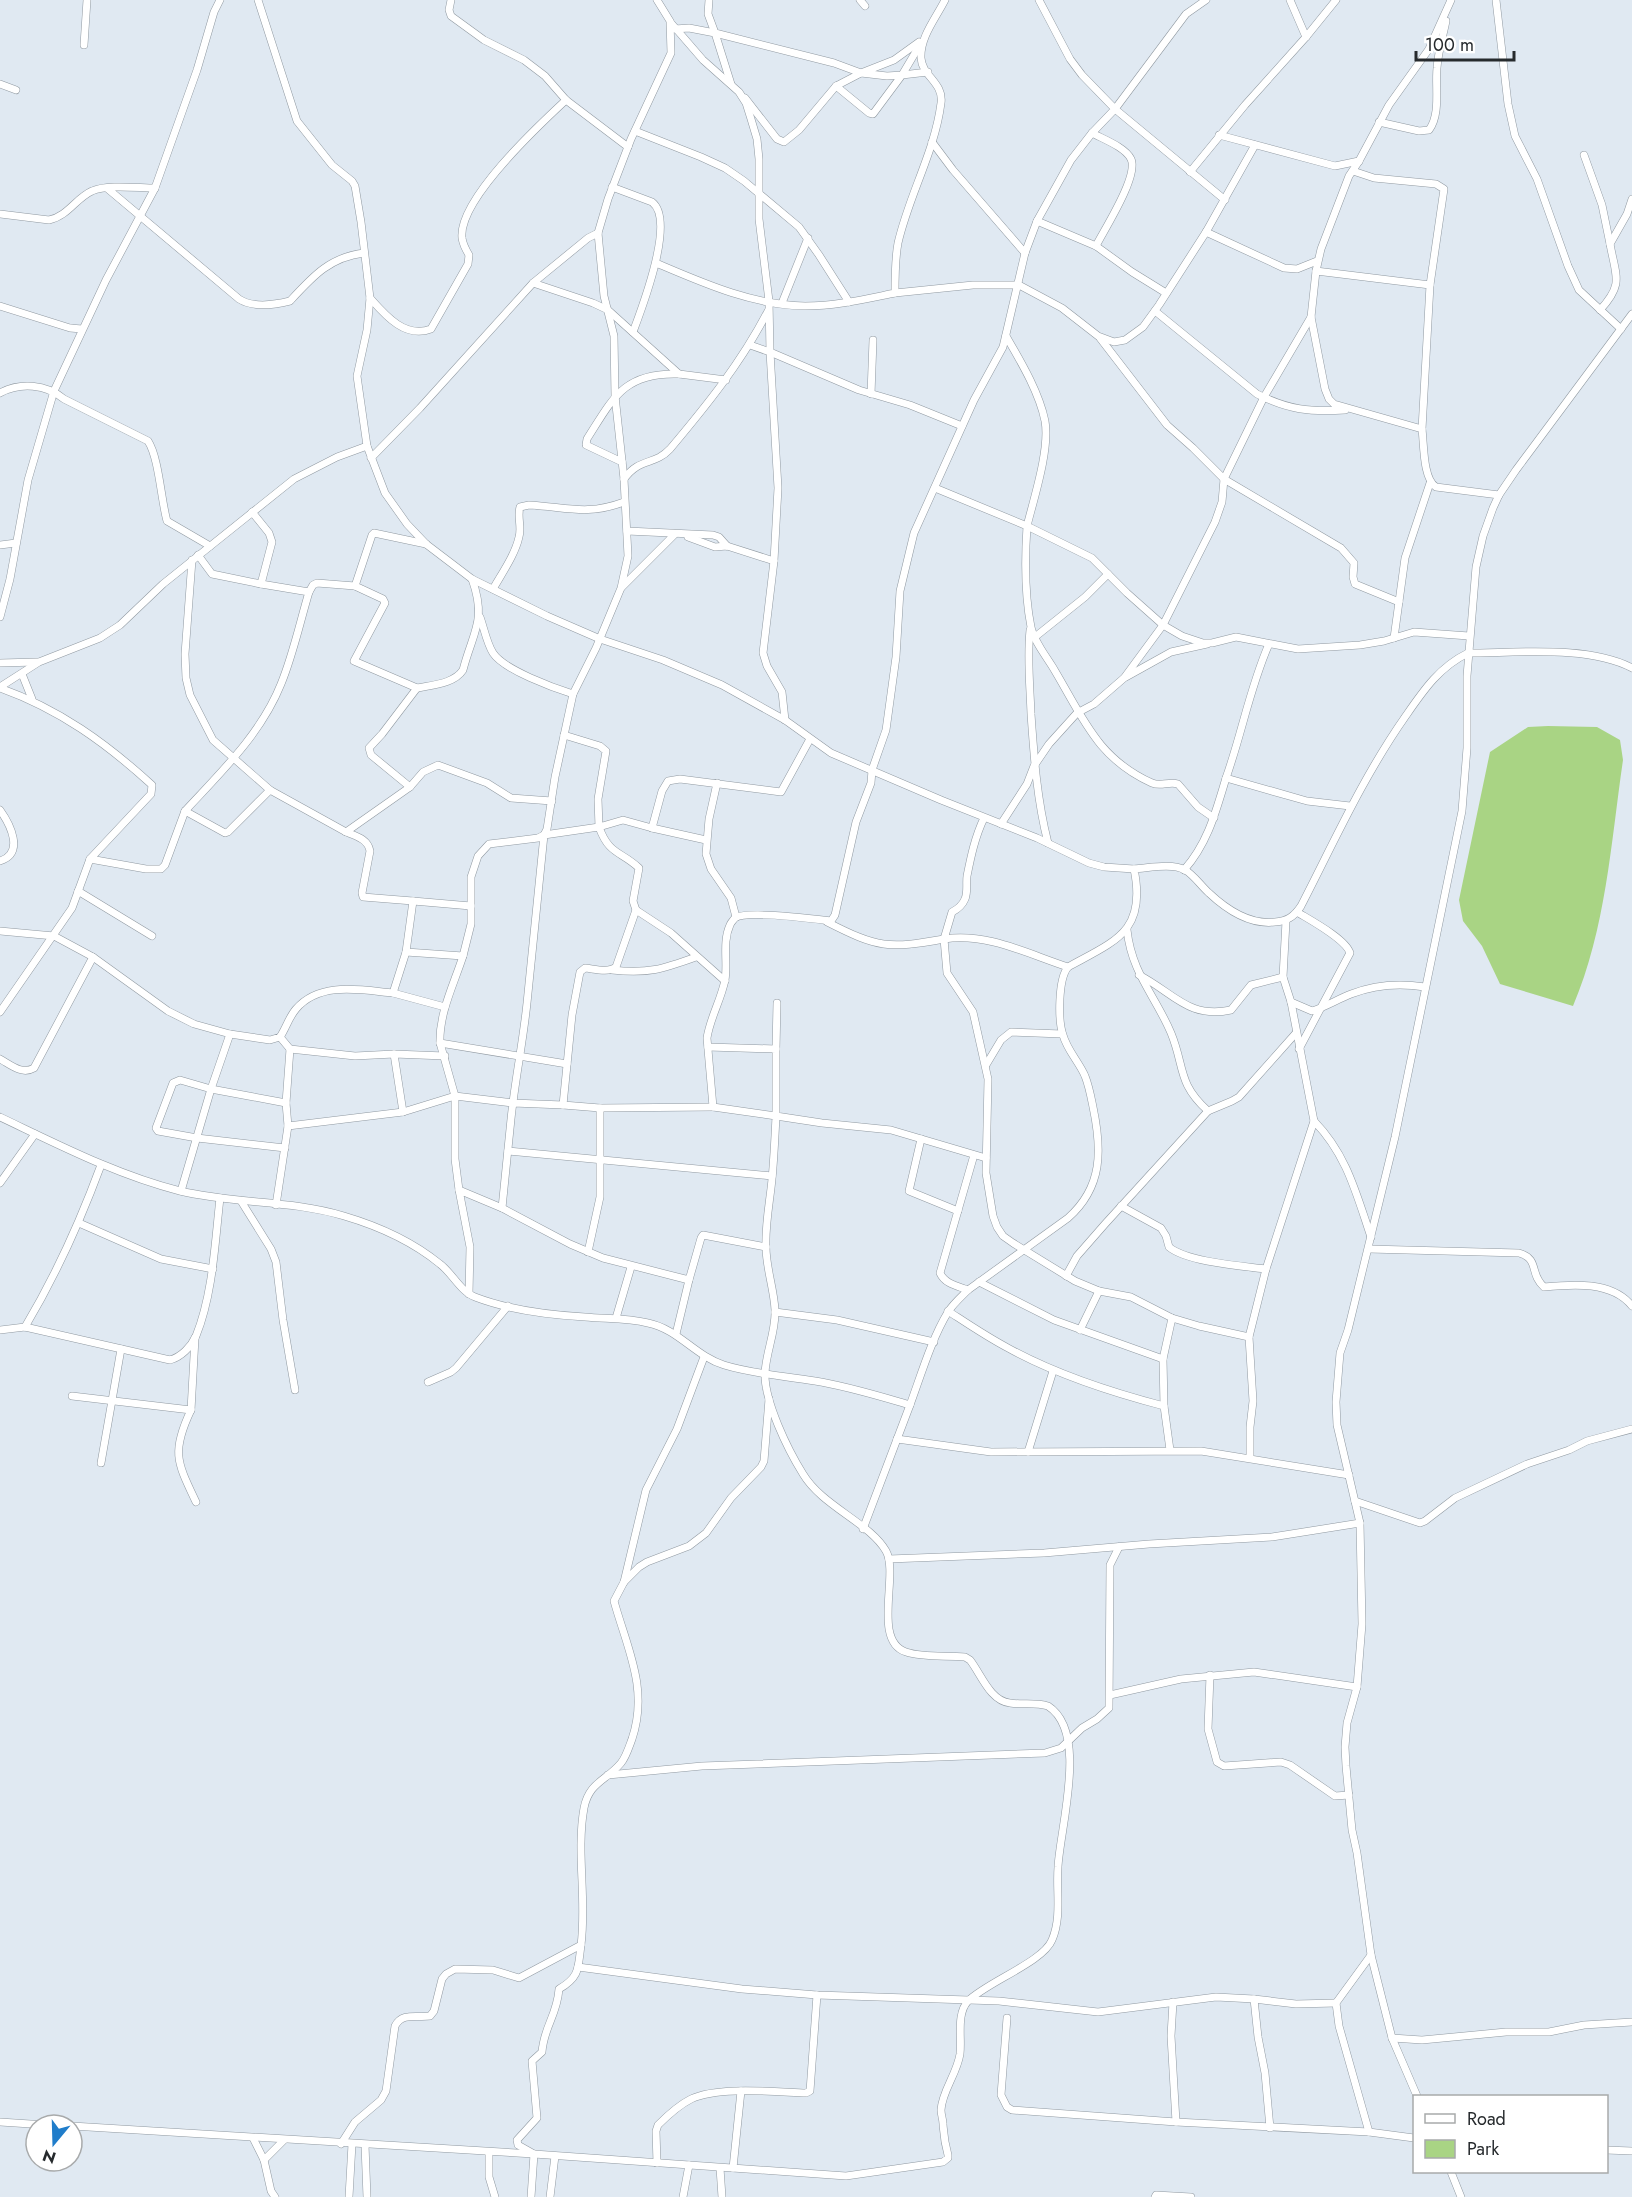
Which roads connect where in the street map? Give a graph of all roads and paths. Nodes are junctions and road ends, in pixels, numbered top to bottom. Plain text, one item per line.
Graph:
1 (87, 0) edge
2 (220, 0) edge
3 (258, 0) edge
4 (451, 0) edge
5 (657, 0) edge
6 (709, 0) edge
7 (945, 0) edge
8 (1039, 0) edge
9 (1206, 0) edge
10 (1290, 0) edge
11 (1336, 0) edge
12 (1451, 0) edge
13 (1496, 0) edge
14 (670, 21) junction
15 (675, 28) junction
16 (715, 33) junction
17 (1306, 37) junction
18 (924, 39) junction
19 (84, 45) dead end
20 (928, 72) junction
21 (861, 74) junction
22 (902, 75) junction
23 (0, 84) edge
24 (732, 84) junction
25 (836, 86) junction
26 (16, 90) dead end
27 (743, 96) junction
28 (566, 100) junction
29 (1115, 109) junction
30 (1379, 122) junction
31 (635, 132) junction
32 (1092, 133) junction
33 (1219, 135) junction
34 (932, 142) junction
35 (1255, 145) junction
36 (628, 147) junction
37 (1584, 156) dead end
38 (1359, 161) junction
39 (1353, 171) junction
40 (1190, 172) junction
41 (154, 188) junction
42 (612, 188) junction
43 (108, 189) junction
44 (759, 194) junction
45 (1632, 199) edge
46 (1225, 200) junction
47 (0, 214) edge
48 (141, 216) junction
49 (1037, 221) junction
50 (1206, 232) junction
51 (598, 233) junction
52 (808, 238) junction
53 (1610, 244) junction
54 (1095, 246) junction
55 (364, 253) junction
56 (1025, 253) junction
57 (1317, 261) junction
58 (656, 263) junction
59 (1316, 271) junction
60 (533, 283) junction
61 (1019, 285) junction
62 (1430, 285) junction
63 (1166, 292) junction
64 (895, 293) junction
65 (370, 298) junction
66 (849, 302) junction
67 (782, 303) junction
68 (769, 305) junction
69 (0, 306) edge
70 (608, 310) junction
71 (1600, 310) junction
72 (1155, 311) junction
73 (1632, 314) edge
74 (1311, 317) junction
75 (82, 329) junction
76 (1621, 329) junction
77 (633, 332) junction
78 (1006, 336) junction
79 (1098, 336) junction
80 (873, 340) dead end
81 (750, 345) junction
82 (770, 352) junction
83 (679, 374) junction
84 (726, 380) junction
85 (54, 391) junction
86 (0, 393) edge
87 (871, 394) junction
88 (615, 396) junction
89 (1264, 398) junction
90 (1349, 410) junction
91 (962, 426) junction
92 (1422, 429) junction
93 (367, 446) junction
94 (371, 458) junction
95 (622, 462) junction
96 (624, 479) junction
97 (1224, 479) junction
98 (1430, 483) junction
99 (935, 488) junction
100 (1499, 495) junction
101 (624, 502) junction
102 (252, 512) junction
103 (1027, 526) junction
104 (627, 531) junction
105 (677, 534) junction
106 (16, 543) junction
107 (426, 544) junction
108 (0, 545) edge
109 (210, 546) junction
110 (195, 558) junction
111 (774, 561) junction
112 (1108, 574) junction
113 (472, 579) junction
114 (261, 584) junction
115 (355, 586) junction
116 (621, 588) junction
117 (493, 590) junction
118 (309, 592) junction
119 (1399, 602) junction
120 (0, 617) edge
121 (480, 618) junction
122 (1162, 625) junction
123 (1031, 627) junction
124 (1469, 636) junction
125 (1035, 637) junction
126 (1394, 638) junction
127 (600, 639) junction
128 (1212, 643) junction
129 (1269, 644) junction
130 (1468, 652) junction
131 (39, 662) junction
132 (0, 663) edge
133 (1632, 668) edge
134 (22, 674) junction
135 (1124, 678) junction
136 (0, 687) edge
137 (417, 688) junction
138 (573, 694) junction
139 (32, 699) junction
140 (1077, 713) junction
141 (785, 720) junction
142 (564, 735) junction
143 (810, 739) junction
144 (233, 759) junction
145 (1034, 766) junction
146 (872, 770) junction
147 (1226, 777) junction
148 (717, 783) junction
149 (410, 786) junction
150 (270, 790) junction
151 (552, 801) junction
152 (1350, 806) junction
153 (0, 810) edge
154 (185, 811) junction
155 (984, 818) junction
156 (1214, 818) junction
157 (1001, 824) junction
158 (599, 827) junction
159 (652, 828) junction
160 (346, 832) junction
161 (544, 835) junction
162 (706, 840) junction
163 (1048, 843) junction
164 (90, 859) junction
165 (0, 861) edge
166 (1134, 869) junction
167 (1184, 870) junction
168 (78, 891) junction
169 (413, 901) junction
170 (471, 906) junction
171 (636, 910) junction
172 (1298, 912) junction
173 (736, 917) junction
174 (824, 920) junction
175 (1286, 921) junction
176 (1126, 930) junction
177 (0, 931) edge
178 (54, 936) junction
179 (152, 936) dead end
180 (944, 939) junction
181 (406, 952) junction
182 (463, 956) junction
183 (93, 957) junction
184 (696, 957) junction
185 (1068, 967) junction
186 (612, 970) junction
187 (1138, 975) junction
188 (1283, 977) junction
189 (725, 981) junction
190 (1425, 987) junction
191 (393, 993) junction
192 (1291, 1002) junction
193 (777, 1003) dead end
194 (446, 1007) junction
195 (1321, 1008) junction
196 (0, 1012) edge
197 (1296, 1033) junction
198 (230, 1034) junction
199 (1062, 1034) junction
200 (280, 1037) junction
201 (440, 1043) junction
202 (708, 1047) junction
203 (290, 1049) junction
204 (776, 1049) junction
205 (1299, 1049) junction
206 (394, 1053) junction
207 (445, 1056) junction
208 (520, 1058) junction
209 (0, 1059) edge
210 (567, 1064) junction
211 (986, 1065) junction
212 (211, 1089) junction
213 (455, 1096) junction
214 (286, 1103) junction
215 (513, 1103) junction
216 (563, 1105) junction
217 (713, 1107) junction
218 (600, 1108) junction
219 (1208, 1111) junction
220 (403, 1112) junction
221 (776, 1116) junction
222 (0, 1117) edge
223 (1314, 1121) junction
224 (288, 1126) junction
225 (35, 1134) junction
226 (197, 1138) junction
227 (921, 1139) junction
228 (285, 1148) junction
229 (508, 1151) junction
230 (974, 1155) junction
231 (986, 1158) junction
232 (601, 1160) junction
233 (101, 1165) junction
234 (772, 1176) junction
235 (0, 1183) edge
236 (459, 1190) junction
237 (181, 1191) junction
238 (220, 1198) junction
239 (241, 1201) junction
240 (276, 1205) junction
241 (1122, 1206) junction
242 (502, 1208) junction
243 (958, 1211) junction
244 (79, 1223) junction
245 (1371, 1237) junction
246 (766, 1247) junction
247 (1023, 1249) junction
248 (1369, 1249) junction
249 (588, 1252) junction
250 (631, 1267) junction
251 (213, 1269) junction
252 (1266, 1269) junction
253 (1066, 1276) junction
254 (689, 1280) junction
255 (978, 1282) junction
256 (968, 1290) junction
257 (1099, 1291) junction
258 (469, 1294) junction
259 (508, 1306) junction
260 (1632, 1306) edge
261 (948, 1311) junction
262 (775, 1312) junction
263 (616, 1318) junction
264 (1172, 1318) junction
265 (25, 1327) junction
266 (0, 1330) edge
267 (1080, 1330) junction
268 (676, 1334) junction
269 (195, 1337) junction
270 (1249, 1337) junction
271 (934, 1342) junction
272 (121, 1349) junction
273 (704, 1357) junction
274 (1163, 1359) junction
275 (1053, 1371) junction
276 (765, 1373) junction
277 (428, 1382) dead end
278 (296, 1390) dead end
279 (72, 1396) dead end
280 (769, 1396) junction
281 (112, 1401) junction
282 (910, 1405) junction
283 (1164, 1406) junction
284 (191, 1410) junction
285 (1632, 1429) edge
286 (897, 1439) junction
287 (1170, 1450) junction
288 (1028, 1452) junction
289 (1250, 1458) junction
290 (101, 1464) dead end
291 (1349, 1474) junction
292 (1355, 1501) junction
293 (196, 1502) dead end
294 (1360, 1522) junction
295 (863, 1529) junction
296 (1119, 1547) junction
297 (889, 1558) junction
298 (624, 1582) junction
299 (1210, 1675) junction
300 (1357, 1687) junction
301 (1110, 1695) junction
302 (1068, 1743) junction
303 (608, 1775) junction
304 (1349, 1795) junction
305 (581, 1945) junction
306 (1371, 1955) junction
307 (578, 1967) junction
308 (817, 1995) junction
309 (1254, 1999) junction
310 (969, 2001) junction
311 (1173, 2002) junction
312 (1336, 2003) junction
313 (1007, 2018) dead end
314 (1632, 2022) edge
315 (1392, 2038) junction
316 (741, 2091) junction
317 (1416, 2095) edge
318 (0, 2122) edge
319 (1176, 2122) junction
320 (24, 2124) edge
321 (84, 2128) edge
322 (1270, 2128) junction
323 (1369, 2132) junction
324 (253, 2138) junction
325 (1413, 2138) edge
326 (284, 2140) junction
327 (340, 2144) junction
328 (352, 2144) junction
329 (365, 2145) junction
330 (1608, 2150) edge
331 (1632, 2151) edge
332 (489, 2152) junction
333 (534, 2154) junction
334 (555, 2156) junction
335 (264, 2160) junction
336 (657, 2163) junction
337 (689, 2165) junction
338 (720, 2168) junction
339 (733, 2168) junction
340 (1451, 2173) edge
341 (275, 2197) edge
342 (349, 2197) edge
343 (367, 2197) edge
344 (495, 2197) edge
345 (531, 2197) edge
346 (550, 2197) edge
347 (682, 2197) edge
348 (722, 2197) edge
349 (1155, 2197) edge
350 (1191, 2197) edge
351 (1461, 2197) edge

1 - 19 street
2 - 41 street
3 - 55 street
4 - 28 street
5 - 14 street
6 - 16 street
7 - 18 street
8 - 29 street
9 - 29 street
10 - 17 street
11 - 17 street
12 - 30 street
12 - 30 street
13 - 71 street
14 - 15 street
14 - 31 street
15 - 16 street
15 - 24 street
16 - 21 street
16 - 24 street
17 - 33 street
18 - 20 street
18 - 21 street
18 - 22 street
20 - 22 street
20 - 34 street
21 - 22 street
21 - 25 street
22 - 25 street
23 - 26 street
24 - 27 street
25 - 27 street
27 - 44 street
28 - 36 street
28 - 65 street
29 - 32 street
29 - 40 street
30 - 38 street
31 - 36 street
31 - 44 street
32 - 49 street
32 - 54 street
33 - 35 street
33 - 40 street
34 - 56 street
34 - 64 street
35 - 38 street
35 - 46 street
36 - 42 street
37 - 53 street
38 - 39 street
39 - 57 street
39 - 62 street
40 - 46 street
41 - 43 street
41 - 48 street
42 - 51 street
42 - 58 street
43 - 47 street
43 - 48 street
44 - 52 street
44 - 68 street
45 - 53 street
46 - 50 street
48 - 55 street
48 - 75 street
49 - 54 street
49 - 56 street
50 - 57 street
50 - 63 street
51 - 60 street
51 - 70 street
52 - 66 street
52 - 67 street
53 - 71 street
54 - 63 street
55 - 65 street
56 - 61 street
57 - 59 street
58 - 68 street
58 - 77 street
59 - 62 street
59 - 74 street
60 - 70 street
60 - 94 street
61 - 64 street
61 - 78 street
61 - 79 street
62 - 92 street
63 - 72 street
64 - 66 street
65 - 93 street
66 - 67 street
67 - 68 street
68 - 81 street
68 - 82 street
69 - 75 street
70 - 77 street
70 - 88 street
71 - 76 street
72 - 79 street
72 - 89 street
73 - 76 street
74 - 89 street
74 - 90 street
75 - 85 street
76 - 100 street
77 - 83 street
78 - 91 street
78 - 103 street
79 - 97 street
80 - 87 street
81 - 82 street
81 - 84 street
82 - 87 street
82 - 111 street
83 - 84 street
83 - 88 street
84 - 96 street
85 - 86 street
85 - 106 street
85 - 109 street
87 - 91 street
88 - 95 street
88 - 95 street
89 - 90 street
89 - 97 street
90 - 92 street
91 - 99 street
92 - 98 street
93 - 94 street
93 - 102 street
94 - 107 street
95 - 96 street
96 - 101 street
97 - 119 street
97 - 122 street
98 - 100 street
98 - 119 street
99 - 103 street
99 - 146 street
100 - 124 street
101 - 104 street
101 - 117 street
102 - 109 street
102 - 114 street
103 - 112 street
103 - 123 street
104 - 105 street
104 - 116 street
105 - 111 street
105 - 116 street
106 - 108 street
106 - 120 street
107 - 113 street
107 - 115 street
109 - 110 street
110 - 114 street
110 - 131 street
110 - 144 street
111 - 141 street
112 - 122 street
112 - 125 street
113 - 117 street
113 - 121 street
114 - 118 street
115 - 118 street
115 - 137 street
116 - 127 street
117 - 127 street
118 - 144 street
119 - 126 street
121 - 137 street
121 - 138 street
122 - 128 street
122 - 135 street
123 - 125 street
123 - 145 street
124 - 126 street
124 - 130 street
125 - 140 street
126 - 129 street
127 - 138 street
127 - 141 street
128 - 129 street
128 - 135 street
129 - 147 street
130 - 133 street
130 - 152 street
130 - 190 street
131 - 132 street
131 - 134 street
134 - 136 street
134 - 139 street
135 - 140 street
136 - 139 street
137 - 149 street
138 - 142 street
139 - 164 street
140 - 145 street
140 - 156 street
141 - 143 street
142 - 151 street
142 - 158 street
143 - 146 street
143 - 148 street
144 - 150 street
144 - 154 street
145 - 157 street
145 - 163 street
146 - 155 street
146 - 174 street
147 - 152 street
147 - 156 street
148 - 159 street
148 - 162 street
149 - 151 street
149 - 160 street
150 - 154 street
150 - 160 street
151 - 161 street
152 - 172 street
153 - 165 street
154 - 164 street
155 - 157 street
155 - 180 street
156 - 167 street
157 - 163 street
158 - 159 street
158 - 161 street
158 - 171 street
159 - 162 street
160 - 169 street
161 - 170 street
161 - 208 street
162 - 173 street
163 - 166 street
164 - 168 street
166 - 167 street
166 - 176 street
167 - 175 street
168 - 178 street
168 - 179 street
169 - 170 street
169 - 181 street
170 - 182 street
171 - 184 street
171 - 186 street
172 - 175 street
172 - 195 street
173 - 174 street
173 - 189 street
174 - 180 street
175 - 188 street
176 - 185 street
176 - 187 street
177 - 178 street
178 - 183 street
178 - 196 street
180 - 185 street
180 - 211 street
181 - 182 street
181 - 191 street
182 - 194 street
183 - 198 street
183 - 209 street
184 - 186 street
184 - 189 street
185 - 199 street
186 - 210 street
187 - 188 street
187 - 219 street
188 - 192 street
189 - 202 street
190 - 195 street
190 - 245 street
191 - 194 street
191 - 200 street
192 - 195 street
192 - 197 street
193 - 204 street
194 - 201 street
195 - 205 street
197 - 205 street
197 - 219 street
198 - 200 street
198 - 212 street
199 - 211 street
199 - 247 street
200 - 203 street
201 - 207 street
201 - 208 street
202 - 204 street
202 - 217 street
203 - 206 street
203 - 214 street
204 - 221 street
205 - 223 street
206 - 207 street
206 - 220 street
207 - 213 street
208 - 210 street
208 - 215 street
210 - 216 street
211 - 231 street
212 - 214 street
212 - 226 street
212 - 226 street
213 - 215 street
213 - 220 street
213 - 236 street
214 - 224 street
215 - 216 street
215 - 229 street
216 - 218 street
217 - 218 street
217 - 221 street
218 - 232 street
219 - 241 street
220 - 224 street
221 - 227 street
221 - 234 street
222 - 225 street
223 - 245 street
223 - 252 street
224 - 228 street
225 - 233 street
225 - 235 street
226 - 228 street
226 - 237 street
227 - 230 street
227 - 243 street
228 - 240 street
229 - 232 street
229 - 242 street
230 - 231 street
230 - 243 street
231 - 247 street
232 - 234 street
232 - 249 street
233 - 237 street
233 - 244 street
234 - 246 street
236 - 242 street
236 - 258 street
237 - 238 street
238 - 239 street
238 - 251 street
239 - 240 street
239 - 278 street
240 - 258 street
241 - 252 street
241 - 253 street
242 - 249 street
243 - 256 street
244 - 251 street
244 - 265 street
245 - 248 street
246 - 254 street
246 - 262 street
247 - 253 street
247 - 255 street
248 - 260 street
248 - 291 street
249 - 250 street
250 - 254 street
250 - 263 street
251 - 269 street
252 - 270 street
253 - 257 street
254 - 268 street
255 - 256 street
255 - 267 street
256 - 261 street
257 - 264 street
257 - 267 street
258 - 259 street
259 - 263 street
259 - 277 street
261 - 271 street
261 - 275 street
262 - 271 street
262 - 276 street
263 - 268 street
264 - 270 street
264 - 274 street
265 - 266 street
265 - 272 street
267 - 274 street
268 - 273 street
269 - 272 street
269 - 284 street
270 - 289 street
271 - 282 street
272 - 281 street
273 - 276 street
273 - 298 street
274 - 283 street
275 - 283 street
275 - 288 street
276 - 280 street
276 - 282 street
279 - 281 street
280 - 295 street
280 - 298 street
281 - 284 street
281 - 290 street
282 - 286 street
283 - 287 street
284 - 293 street
285 - 292 street
286 - 288 street
286 - 295 street
287 - 288 street
287 - 289 street
289 - 291 street
291 - 292 street
292 - 294 street
294 - 296 street
294 - 300 street
295 - 297 street
296 - 297 street
296 - 301 street
297 - 302 street
298 - 303 street
299 - 300 street
299 - 301 street
299 - 304 street
300 - 304 street
301 - 302 street
302 - 303 street
302 - 310 street
303 - 305 street
304 - 306 street
305 - 307 street
305 - 327 street
306 - 312 street
306 - 315 street
307 - 308 street
307 - 333 street
308 - 310 street
308 - 316 street
309 - 311 street
309 - 312 street
309 - 322 street
310 - 311 street
310 - 339 street
311 - 319 street
312 - 323 street
313 - 319 street
314 - 315 street
315 - 317 street
316 - 336 street
316 - 339 street
318 - 320 street
319 - 322 street
321 - 324 street
322 - 323 street
323 - 325 street
324 - 326 street
324 - 335 street
326 - 327 street
326 - 335 street
327 - 328 street
328 - 329 street
328 - 342 street
329 - 332 street
329 - 343 street
330 - 331 street
332 - 333 street
332 - 344 street
333 - 334 street
333 - 345 street
334 - 336 street
334 - 346 street
335 - 341 street
336 - 337 street
337 - 338 street
337 - 347 street
338 - 339 street
338 - 348 street
340 - 351 street
349 - 350 street

